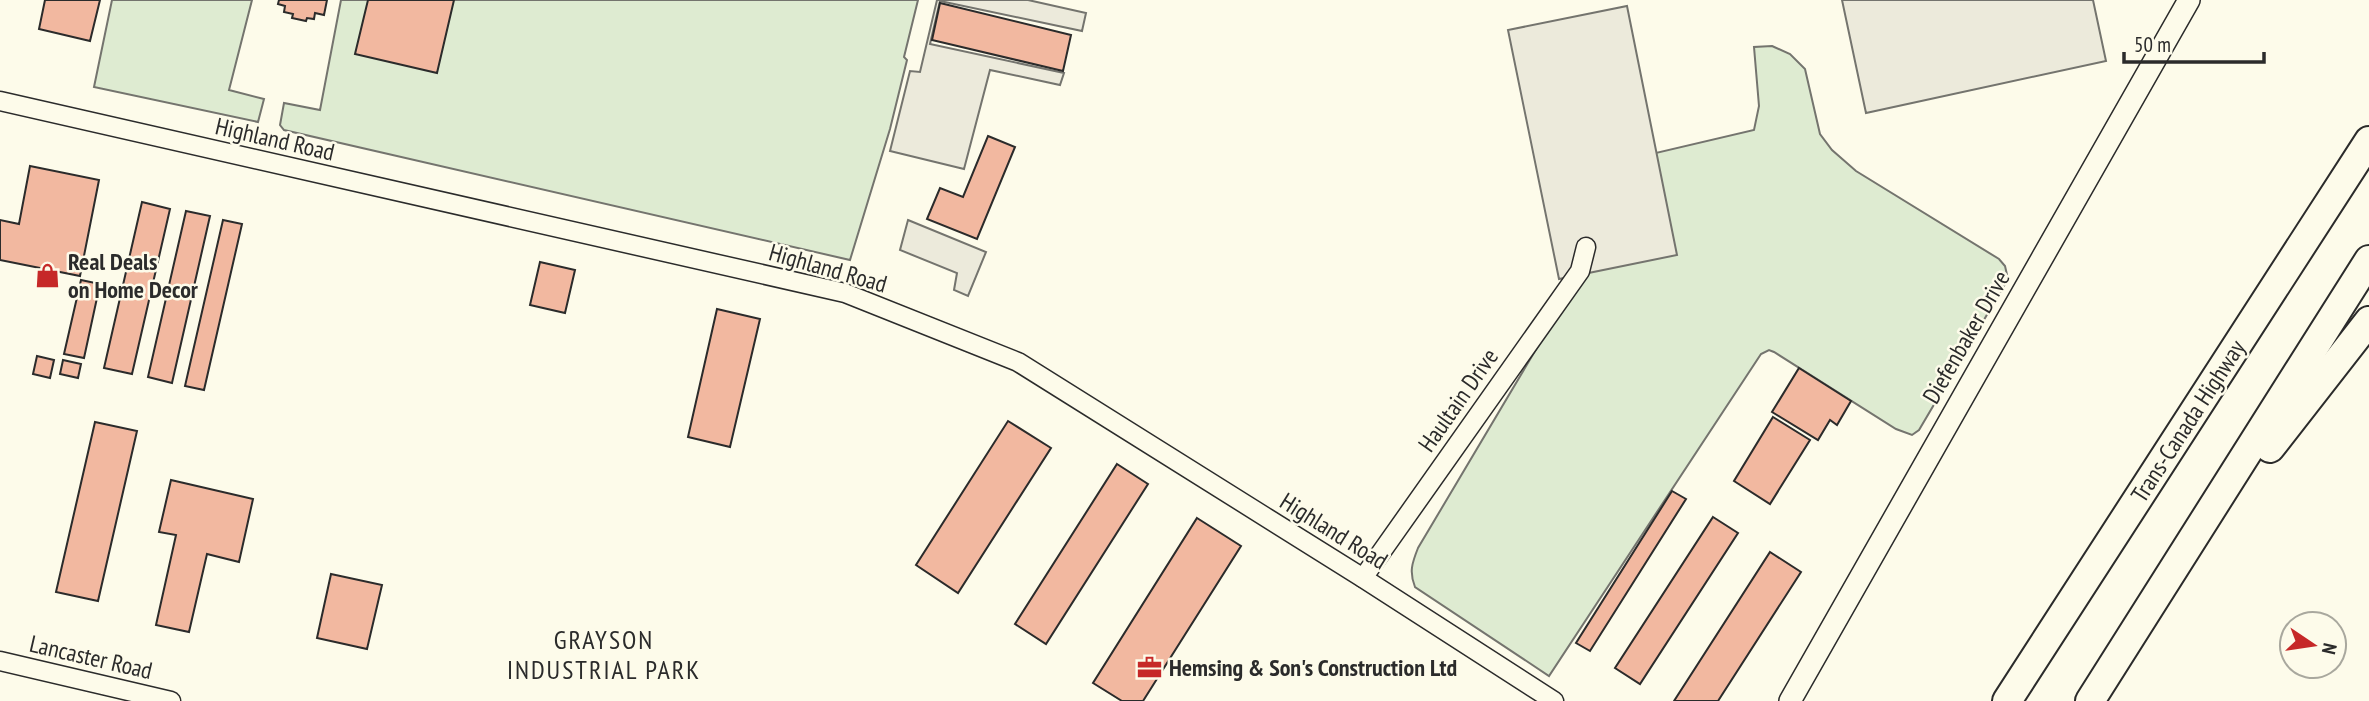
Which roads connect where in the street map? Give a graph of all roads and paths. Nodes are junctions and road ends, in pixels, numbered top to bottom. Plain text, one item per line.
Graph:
1 (2189, 0) edge
2 (0, 101) edge
3 (2369, 141) edge
4 (1586, 247) dead end
5 (2369, 260) edge
6 (2369, 321) edge
7 (2171, 575) junction
8 (1363, 578) junction
9 (0, 661) edge
10 (171, 701) edge
11 (1555, 701) edge
12 (1790, 701) edge
13 (2007, 701) edge
14 (2090, 701) edge

1 - 12 street, Diefenbaker Drive
2 - 8 street, Highland Road
3 - 13 highway, Trans-Canada Highway
4 - 8 street, Haultain Drive
5 - 7 highway
6 - 7 highway
7 - 14 highway
8 - 11 street, Highland Road
9 - 10 street, Lancaster Road

